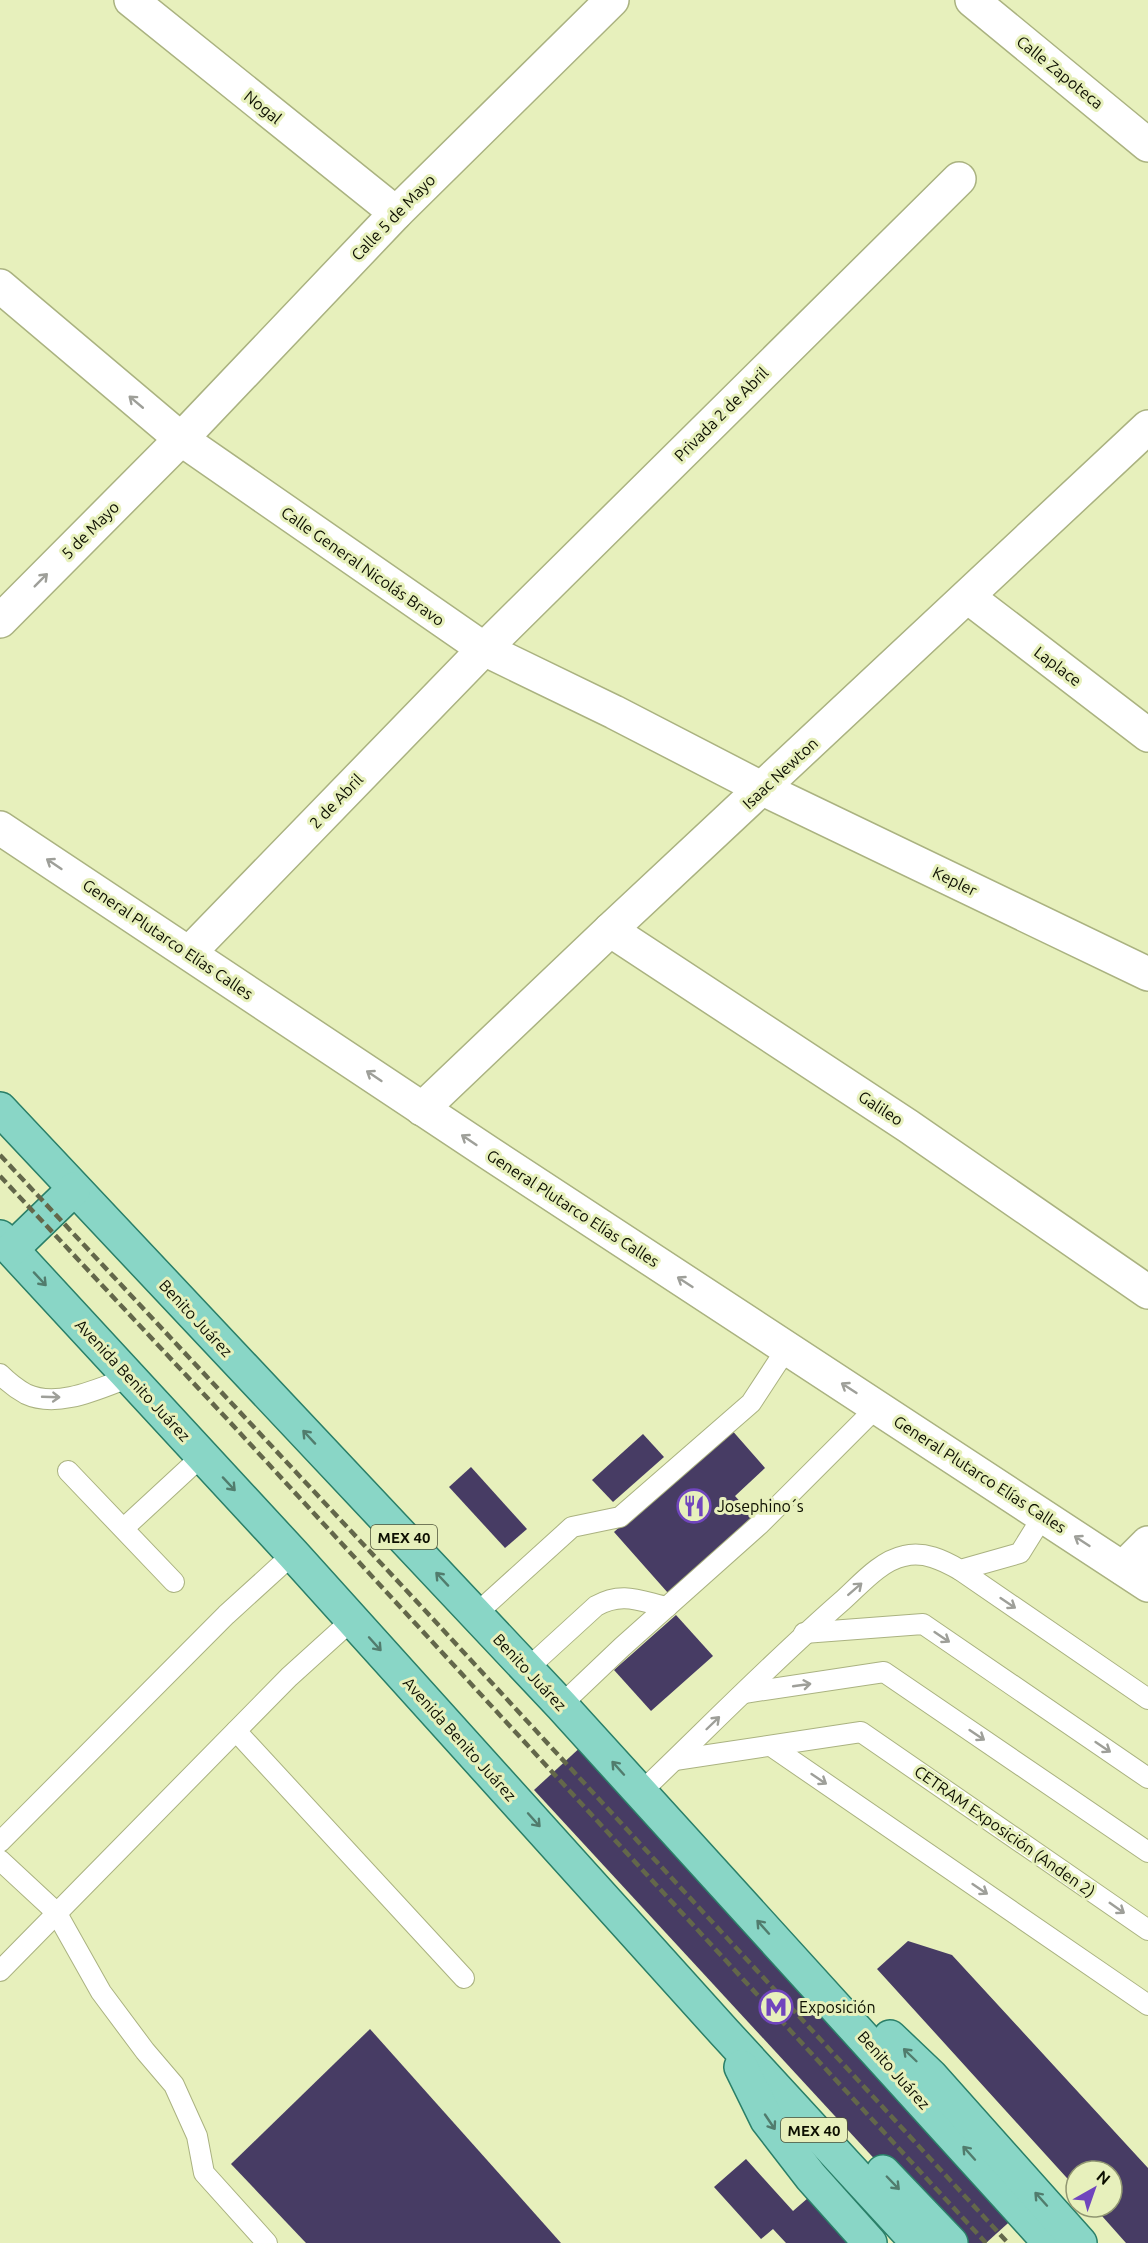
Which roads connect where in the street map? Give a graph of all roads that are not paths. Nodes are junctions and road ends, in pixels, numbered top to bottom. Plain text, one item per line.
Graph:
1 (130, 0) edge
2 (972, 0) edge
3 (606, 2) edge
4 (1148, 145) edge
5 (959, 179) dead end
6 (396, 213) junction
7 (0, 286) edge
8 (1145, 436) edge
9 (181, 439) junction
10 (968, 597) junction
11 (0, 621) edge
12 (484, 649) junction
13 (1148, 735) edge
14 (763, 789) junction
15 (0, 828) edge
16 (610, 930) junction
17 (189, 952) junction
18 (1148, 974) edge
19 (422, 1109) junction
20 (2, 1115) edge
21 (74, 1189) junction
22 (6, 1243) edge
23 (1148, 1292) edge
24 (787, 1348) junction
25 (0, 1374) edge
26 (130, 1377) junction
27 (877, 1407) junction
28 (202, 1456) junction
29 (68, 1471) dead end
30 (1043, 1516) junction
31 (124, 1528) junction
32 (1148, 1542) edge
33 (293, 1554) junction
34 (960, 1570) junction
35 (1136, 1577) edge
36 (174, 1582) dead end
37 (667, 1607) junction
38 (476, 1614) junction
39 (352, 1620) junction
40 (804, 1633) junction
41 (526, 1669) junction
42 (744, 1693) junction
43 (1148, 1699) edge
44 (561, 1705) junction
45 (236, 1731) junction
46 (771, 1746) junction
47 (675, 1760) junction
48 (1148, 1778) edge
49 (640, 1793) junction
50 (0, 1842) edge
51 (1148, 1851) edge
52 (0, 1860) edge
53 (56, 1912) junction
54 (1148, 1930) edge
55 (1, 1969) edge
56 (803, 1971) junction
57 (464, 1978) dead end
58 (1148, 2005) edge
59 (725, 2033) junction
60 (856, 2238) edge
61 (267, 2243) edge
62 (918, 2243) edge
63 (951, 2243) edge
64 (1050, 2243) edge
65 (1080, 2243) edge

1 - 6 street, Nogal
2 - 4 street, Calle Zapoteca
3 - 6 street, Calle 5 de Mayo
5 - 12 street, Privada 2 de Abril
6 - 9 street, Calle 5 de Mayo
9 -> 7 street, Calle General Nicolás Bravo
8 - 10 street, Isaac Newton
11 -> 9 street, 5 de Mayo
9 - 12 street, Calle General Nicolás Bravo
10 - 13 street, Laplace
10 - 14 street, Isaac Newton
12 - 14 street, Calle General Nicolás Bravo
12 - 17 street, 2 de Abril
14 - 16 street, Isaac Newton
14 - 18 street, Kepler
17 -> 15 street, General Plutarco Elías Calles
16 - 19 street, Isaac Newton
16 - 23 street, Galileo
19 -> 17 street, General Plutarco Elías Calles
24 -> 19 street, General Plutarco Elías Calles
20 - 21 main road, Benito Juárez / MEX 40
21 - 22 main road
38 -> 21 main road, Benito Juárez / MEX 40
22 -> 26 main road, Avenida Benito Juárez / MEX 40
27 -> 24 street, General Plutarco Elías Calles
24 - 38 lane
25 -> 26 lane
26 - 28 main road, Avenida Benito Juárez / MEX 40
27 - 30 street, General Plutarco Elías Calles
27 - 37 lane
28 - 31 lane
28 -> 33 main road, Avenida Benito Juárez / MEX 40
29 - 31 lane
30 - 34 lane
35 -> 30 street, General Plutarco Elías Calles
31 - 36 lane
32 - 35 street
33 - 39 main road, Avenida Benito Juárez / MEX 40
33 - 50 lane
40 -> 34 lane
34 -> 43 lane
37 - 41 lane
37 - 44 lane
38 - 41 main road, Benito Juárez / MEX 40
39 - 45 lane
39 -> 59 main road, Avenida Benito Juárez / MEX 40
40 - 42 lane
40 -> 48 lane
41 - 44 main road, Benito Juárez / MEX 40
47 -> 42 lane
42 -> 51 lane
49 -> 44 main road, Benito Juárez / MEX 40
45 - 53 lane
45 - 57 lane
46 - 47 lane
46 -> 54 lane, CETRAM Exposición (Anden 2)
46 -> 58 lane
47 - 49 lane
56 -> 49 main road, Benito Juárez / MEX 40
52 - 53 lane
53 - 55 lane
53 - 61 lane
64 -> 56 main road, Benito Juárez / MEX 40
65 -> 56 main road
59 -> 60 main road
59 - 62 main road, Avenida Benito Juárez / MEX 40
59 -> 63 main road

